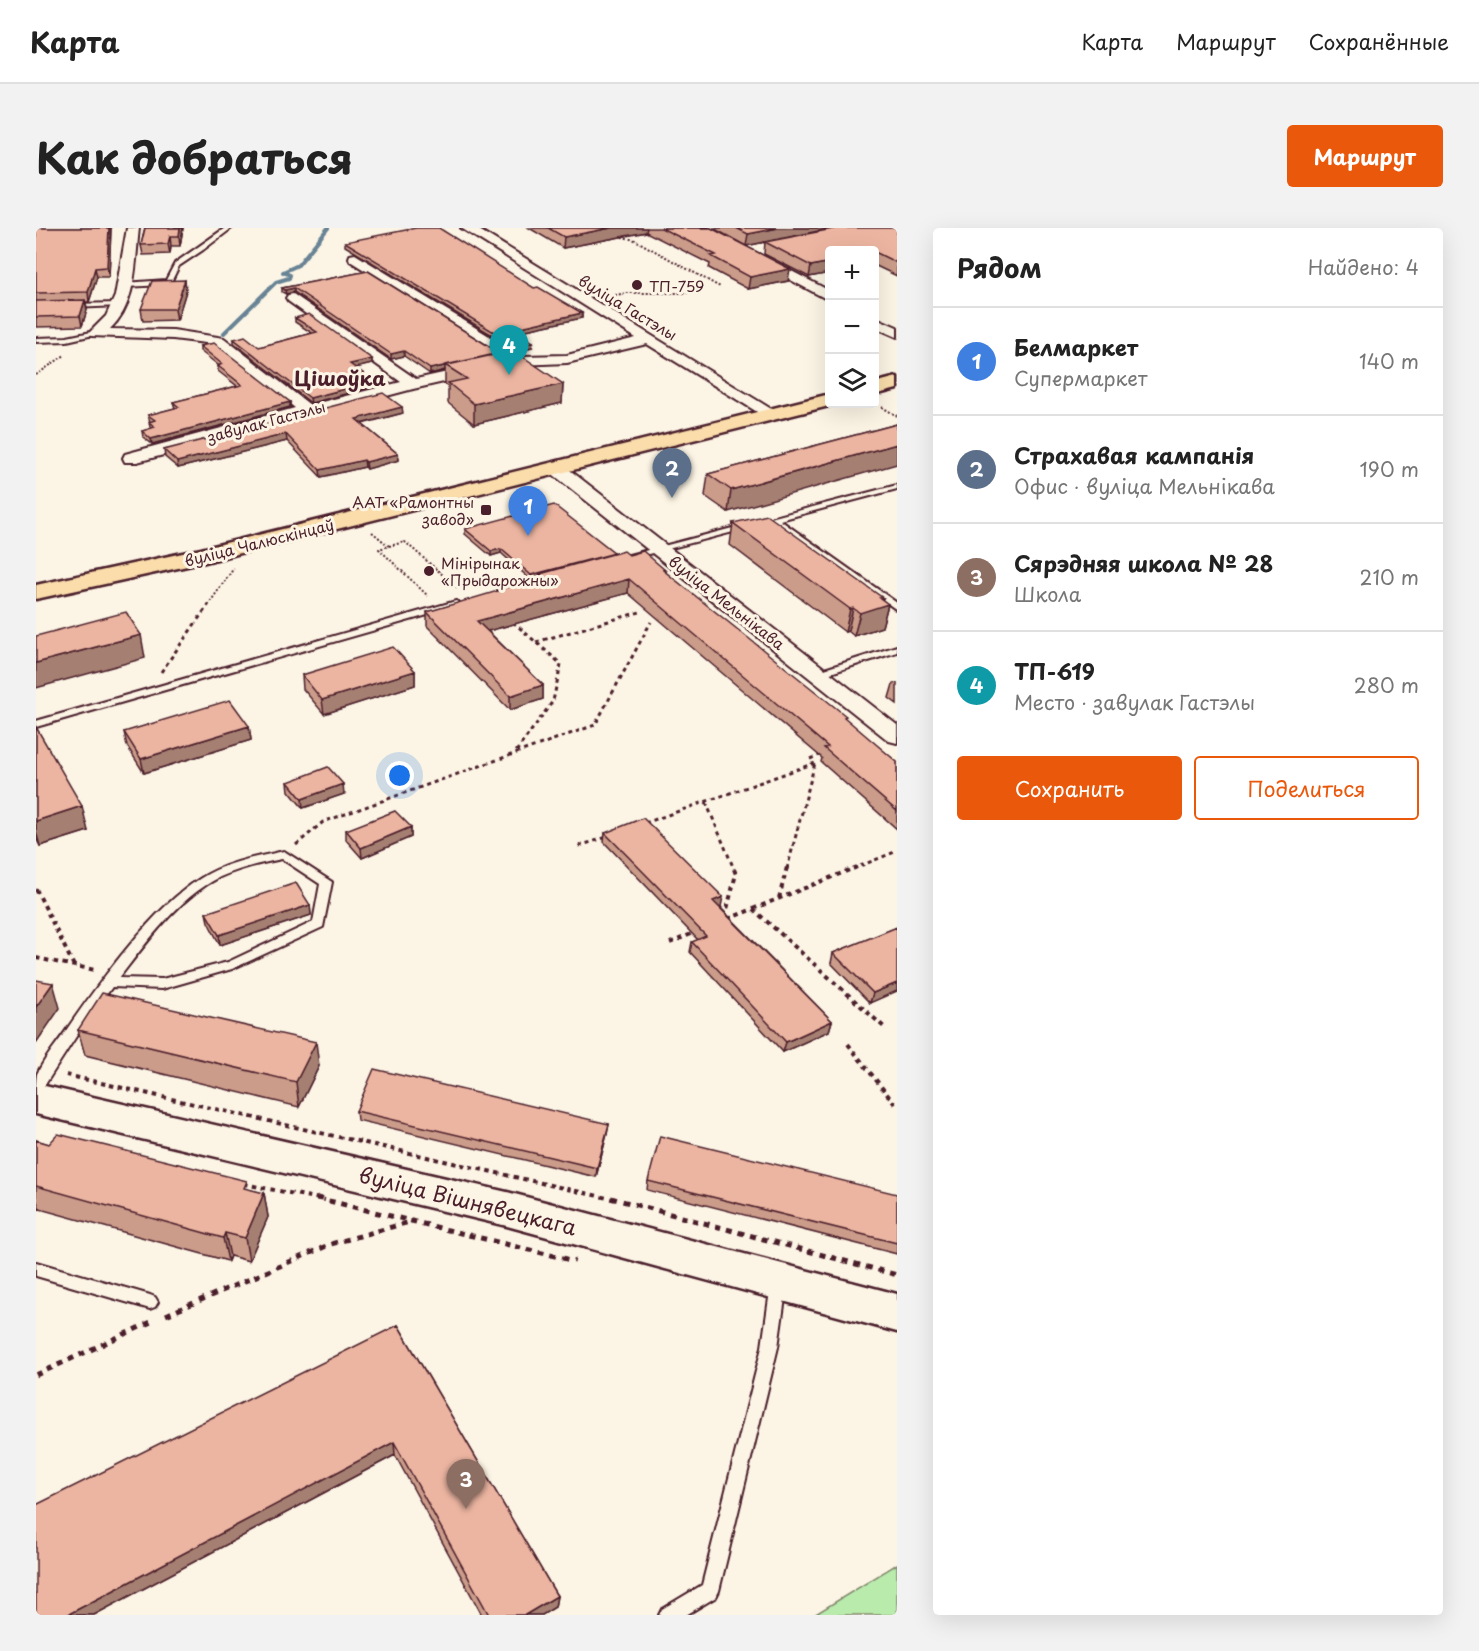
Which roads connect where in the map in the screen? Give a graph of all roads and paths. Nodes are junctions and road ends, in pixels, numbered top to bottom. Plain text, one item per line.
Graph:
1 (133, 228) edge
2 (228, 228) edge
3 (467, 228) edge
4 (699, 228) edge
5 (611, 235) edge
6 (766, 247) edge
7 (745, 252) junction
8 (355, 258) edge
9 (124, 285) junction
10 (720, 287) dead end
11 (688, 293) dead end
12 (825, 294) edge
13 (293, 298) edge
14 (586, 301) junction
15 (119, 305) junction
16 (58, 307) edge
17 (879, 324) edge
18 (96, 333) junction
19 (897, 333) edge
20 (36, 339) edge
21 (649, 339) junction
22 (519, 361) junction
23 (897, 383) edge
24 (413, 384) junction
25 (879, 388) edge
26 (825, 401) edge
27 (879, 406) edge
28 (307, 410) junction
29 (773, 415) junction
30 (897, 416) edge
31 (131, 458) dead end
32 (556, 468) junction
33 (897, 487) edge
34 (774, 519) junction
35 (372, 532) dead end
36 (389, 546) junction
37 (658, 548) junction
38 (614, 560) edge
39 (237, 563) dead end
40 (36, 592) edge
41 (471, 600) joint
42 (897, 607) edge
43 (441, 608) junction
44 (640, 612) dead end
45 (509, 620) edge
46 (651, 622) dead end
47 (536, 642) junction
48 (897, 649) edge
49 (818, 674) junction
50 (145, 695) junction
51 (36, 724) edge
52 (897, 736) edge
53 (832, 750) edge
54 (515, 753) junction
55 (810, 759) dead end
56 (706, 802) junction
57 (642, 824) edge
58 (611, 835) edge
59 (579, 846) dead end
60 (897, 851) edge
61 (284, 855) junction
62 (36, 889) edge
63 (779, 898) junction
64 (753, 909) junction
65 (703, 929) edge
66 (670, 943) dead end
67 (36, 958) edge
68 (74, 966) junction
69 (110, 978) junction
70 (884, 1027) dead end
71 (848, 1044) dead end
72 (36, 1087) edge
73 (36, 1099) edge
74 (897, 1107) edge
75 (243, 1184) edge
76 (414, 1221) junction
77 (581, 1262) dead end
78 (36, 1269) edge
79 (780, 1280) junction
80 (150, 1302) dead end
81 (897, 1313) edge
82 (36, 1375) edge
83 (668, 1615) edge

1 - 9 street
2 - 9 lane
3 - 14 street, вуліца Гастэлы
4 - 7 street
5 - 10 path
6 - 7 street
7 - 12 street
8 - 22 street
9 - 15 street
11 - 14 path
13 - 24 street
14 - 21 street, вуліца Гастэлы
15 - 16 lane
15 - 18 street
17 - 19 street
18 - 20 lane
18 - 28 street
21 - 22 street, завулак Гастэлы
21 - 29 street, вуліца Гастэлы
22 - 24 street, завулак Гастэлы
23 - 25 main road
24 - 28 street, завулак Гастэлы
26 - 29 main road, вуліца Чалюскінцаў
27 - 30 path
28 - 31 street, завулак Гастэлы
29 - 32 main road, вуліца Чалюскінцаў
32 - 37 street, вуліца Мельнікава
32 - 40 main road, вуліца Чалюскінцаў
33 - 34 lane
34 - 37 lane
34 - 42 lane
35 - 36 path
36 - 41 path
36 - 43 path
37 - 38 lane
37 - 49 street, вуліца Мельнікава
39 - 50 path
41 - 43 lane
43 - 50 lane
44 - 47 path
45 - 47 path
46 - 54 path
47 - 54 path
48 - 49 lane
49 - 52 street, вуліца Мельнікава
50 - 51 lane
53 - 55 path
54 - 61 path
56 - 57 path
56 - 63 path
56 - 64 path
58 - 59 path
60 - 63 path
61 - 69 lane
61 - 69 lane
62 - 68 path
63 - 64 path
64 - 70 path
65 - 66 path
67 - 68 path
68 - 69 path
69 - 72 lane
71 - 74 path
73 - 79 main road, вуліца Вішнявецкага
75 - 76 path
76 - 77 path
76 - 82 path
78 - 80 lane
79 - 81 main road, вуліца Вішнявецкага
79 - 83 lane

